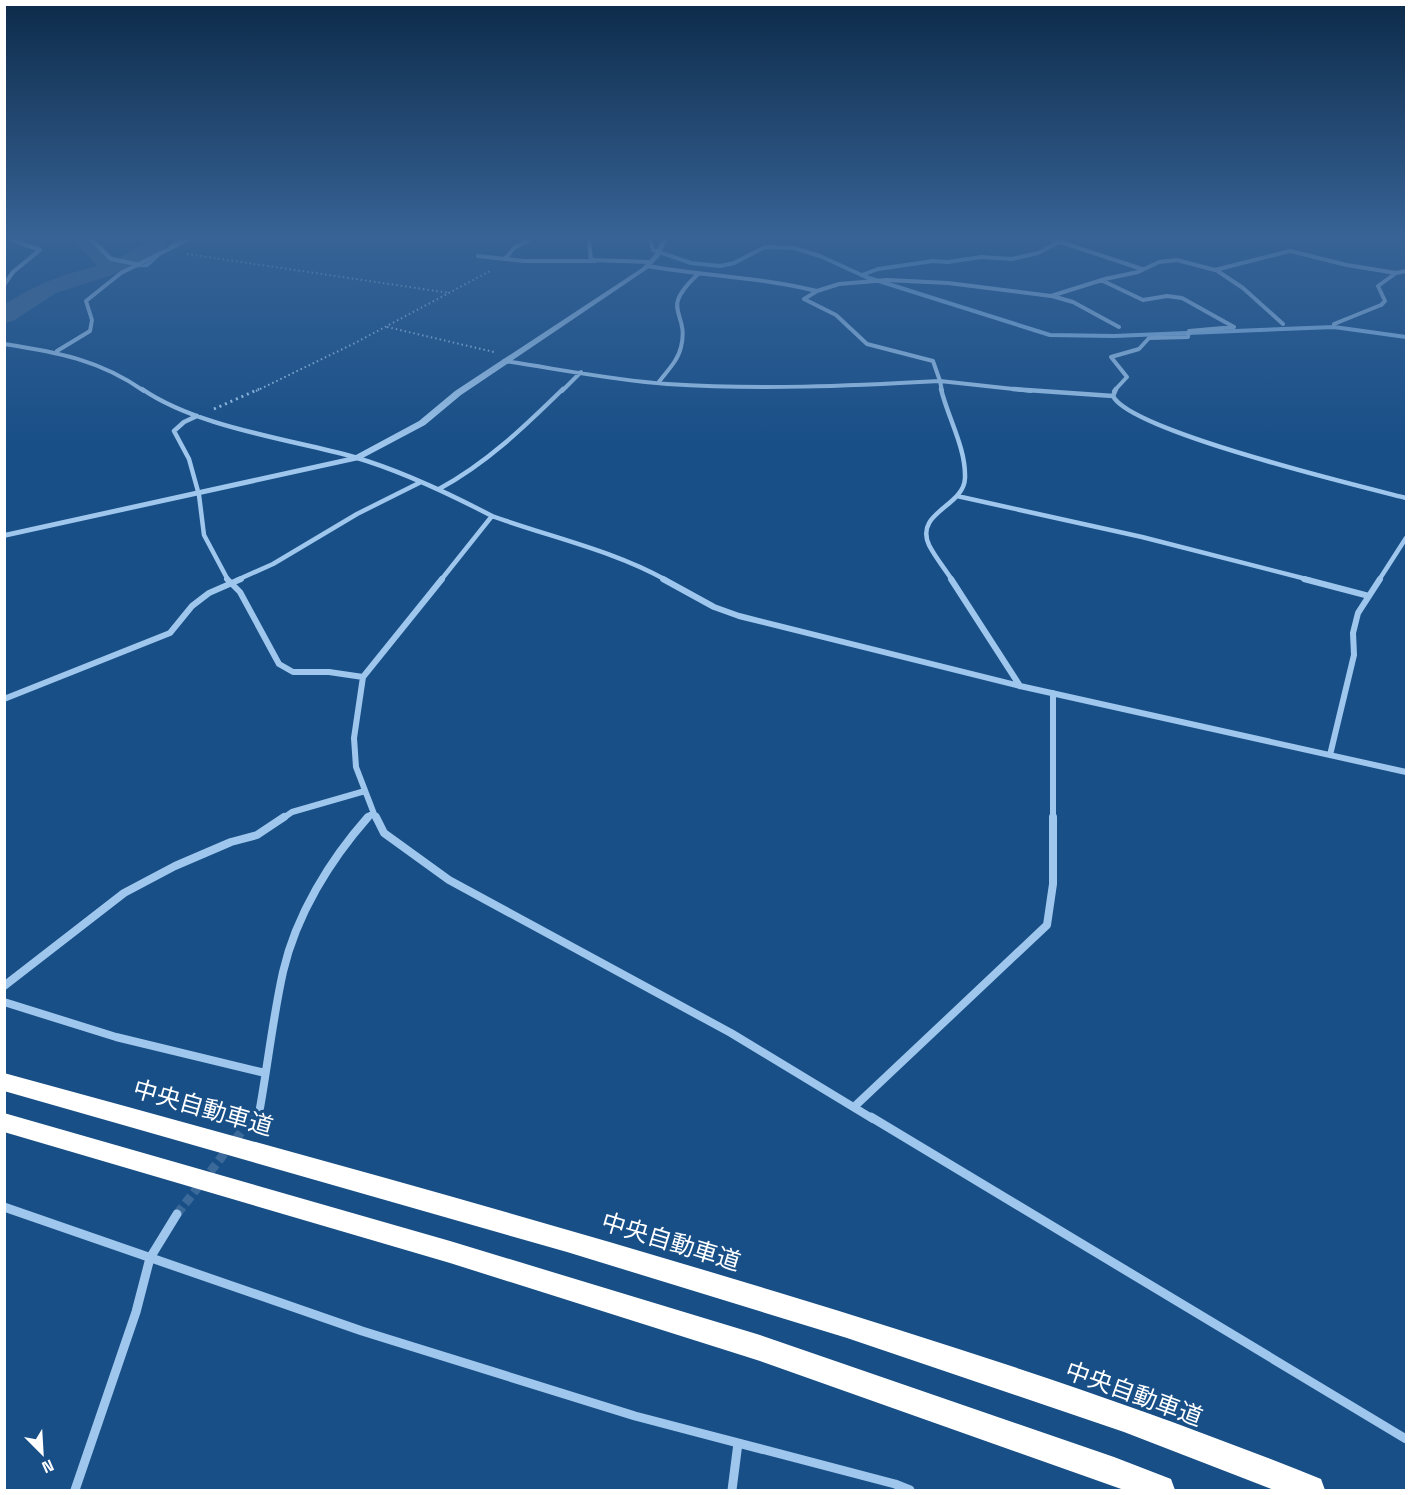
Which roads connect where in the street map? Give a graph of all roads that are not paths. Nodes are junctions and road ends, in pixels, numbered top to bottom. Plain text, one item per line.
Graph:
1 (89, 309) edge
2 (583, 309) edge
3 (677, 309) edge
4 (824, 309) edge
5 (1087, 309) edge
6 (1201, 309) edge
7 (1266, 309) edge
8 (1372, 309) edge
9 (1283, 324) dead end
10 (1334, 324) dead end
11 (1119, 327) dead end
12 (4, 344) edge
13 (56, 352) junction
14 (508, 359) junction
15 (581, 372) junction
16 (940, 381) junction
17 (658, 383) junction
18 (1113, 396) junction
19 (197, 416) junction
20 (356, 458) junction
21 (421, 482) junction
22 (439, 489) junction
23 (198, 495) junction
24 (957, 496) junction
25 (1407, 498) edge
26 (492, 516) junction
27 (4, 536) edge
28 (1407, 538) edge
29 (229, 583) junction
30 (1369, 596) junction
31 (363, 676) junction
32 (1020, 686) junction
33 (1053, 693) junction
34 (4, 699) edge
35 (1330, 755) junction
36 (1407, 772) edge
37 (365, 791) junction
38 (373, 812) junction
39 (4, 986) edge
40 (4, 1002) edge
41 (265, 1073) junction
42 (4, 1082) edge
43 (854, 1107) junction
44 (260, 1108) tunnel mouth
45 (4, 1122) edge
46 (4, 1207) edge
47 (177, 1214) tunnel mouth
48 (150, 1258) junction
49 (1407, 1439) edge
50 (738, 1443) junction
51 (75, 1491) edge
52 (732, 1491) edge
53 (910, 1491) edge
54 (1160, 1491) edge
55 (1310, 1491) edge

1 - 13 street
2 - 14 street
3 - 17 street
4 - 16 street
5 - 11 street
6 - 18 street
7 - 9 street
8 - 10 street
12 - 13 street
13 - 19 street
14 - 15 street
14 - 20 street
15 - 17 street
15 - 22 street
16 - 17 street
16 - 18 street
16 - 24 street
18 - 25 street
19 - 20 street
19 - 23 street
20 - 21 street
20 - 23 street
21 - 22 street
21 - 29 street
22 - 26 street
23 - 27 street
23 - 29 street
24 - 30 street
24 - 32 street
26 - 31 street
26 - 32 street
28 - 30 street
29 - 31 street
29 - 34 street
30 - 35 street
31 - 37 street
32 - 33 street
33 - 35 street
33 - 43 street
35 - 36 street
37 - 38 street
37 - 39 street
38 - 41 street
38 - 43 street
40 - 41 street
41 - 44 street
42 - 55 highway, 中央自動車道
43 - 49 street
45 - 54 highway
46 - 48 street
47 - 48 street
48 - 50 street
48 - 51 street
50 - 52 street
50 - 53 street

